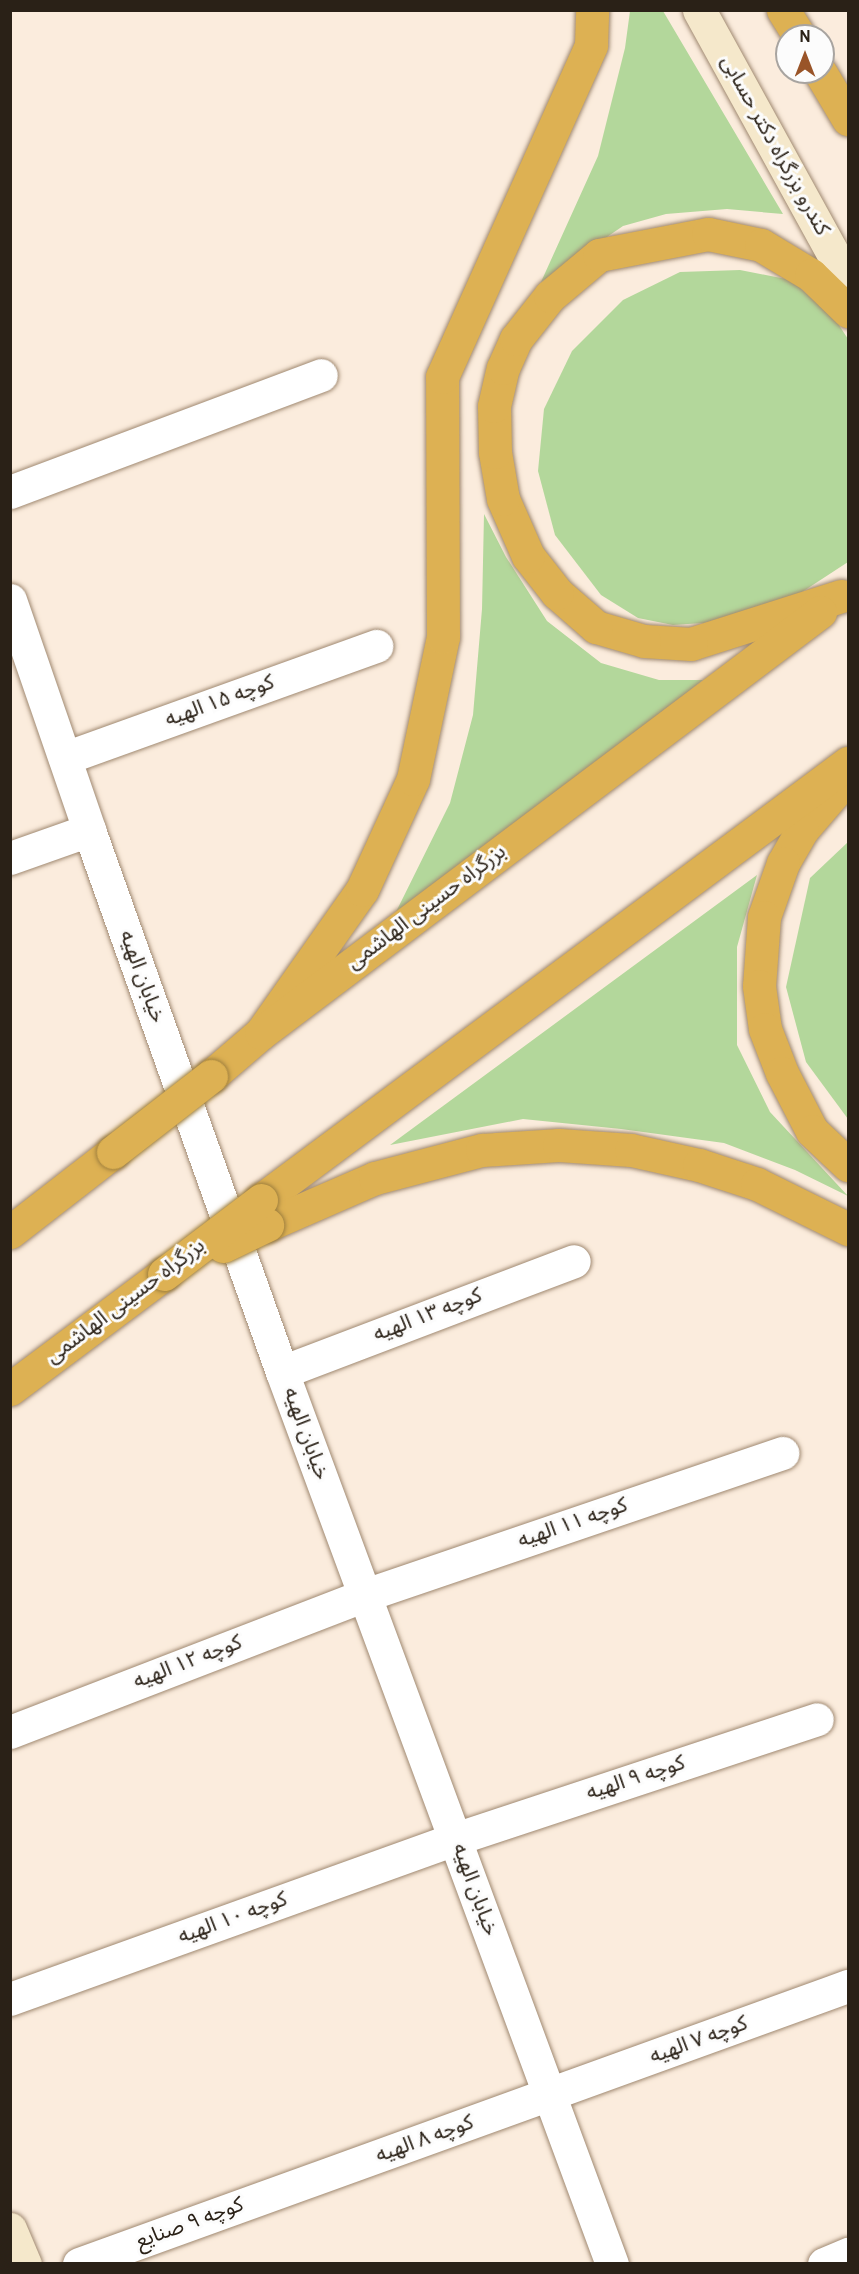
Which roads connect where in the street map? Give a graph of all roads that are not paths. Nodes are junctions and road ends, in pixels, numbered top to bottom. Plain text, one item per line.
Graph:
1 (592, 10) edge
2 (699, 10) edge
3 (783, 10) edge
4 (792, 24) edge
5 (827, 84) edge
6 (849, 119) edge
7 (849, 280) edge
8 (849, 311) edge
9 (321, 375) dead end
10 (10, 492) edge
11 (845, 594) edge
12 (10, 600) edge
13 (375, 646) dead end
14 (65, 758) junction
15 (849, 764) edge
16 (849, 777) edge
17 (89, 830) junction
18 (10, 858) edge
19 (261, 1033) junction
20 (849, 1165) edge
21 (264, 1212) junction
22 (849, 1229) edge
23 (10, 1232) edge
24 (574, 1261) dead end
25 (282, 1372) junction
26 (10, 1389) edge
27 (782, 1453) dead end
28 (365, 1595) junction
29 (817, 1719) dead end
30 (10, 1732) edge
31 (455, 1839) junction
32 (849, 1986) edge
33 (10, 1999) edge
34 (550, 2096) junction
35 (301, 2184) joint
36 (10, 2229) edge
37 (849, 2254) edge
38 (25, 2264) edge
39 (79, 2264) edge
40 (612, 2264) edge
41 (824, 2264) edge

1 - 19 highway
2 - 7 main road, کندرو بزرگراه دکتر حسابی
3 - 4 highway
5 - 6 highway
8 - 11 highway
9 - 10 street
11 - 19 highway, بزرگراه حسینی الهاشمی
12 - 14 street, خیابان الهیه
13 - 14 street, کوچه ۱۵ الهیه
14 - 17 street, خیابان الهیه
15 - 21 highway
16 - 20 highway
17 - 18 street
17 - 25 street, خیابان الهیه
19 - 23 highway, بزرگراه حسینی الهاشمی, bridge
21 - 22 highway
21 - 26 highway, بزرگراه حسینی الهاشمی, bridge
24 - 25 street, کوچه ۱۳ الهیه
25 - 28 street, خیابان الهیه
27 - 28 street, کوچه ۱۱ الهیه
28 - 30 street, کوچه ۱۲ الهیه
28 - 31 street, خیابان الهیه
29 - 31 street, کوچه ۹ الهیه
31 - 33 street, کوچه ۱۰ الهیه
31 - 34 street, خیابان الهیه
32 - 34 street, کوچه ۷ الهیه
34 - 35 street, کوچه ۸ الهیه
34 - 40 street, خیابان الهیه
35 - 39 street, کوچه ۹ صنایع
36 - 38 main road
37 - 41 street

